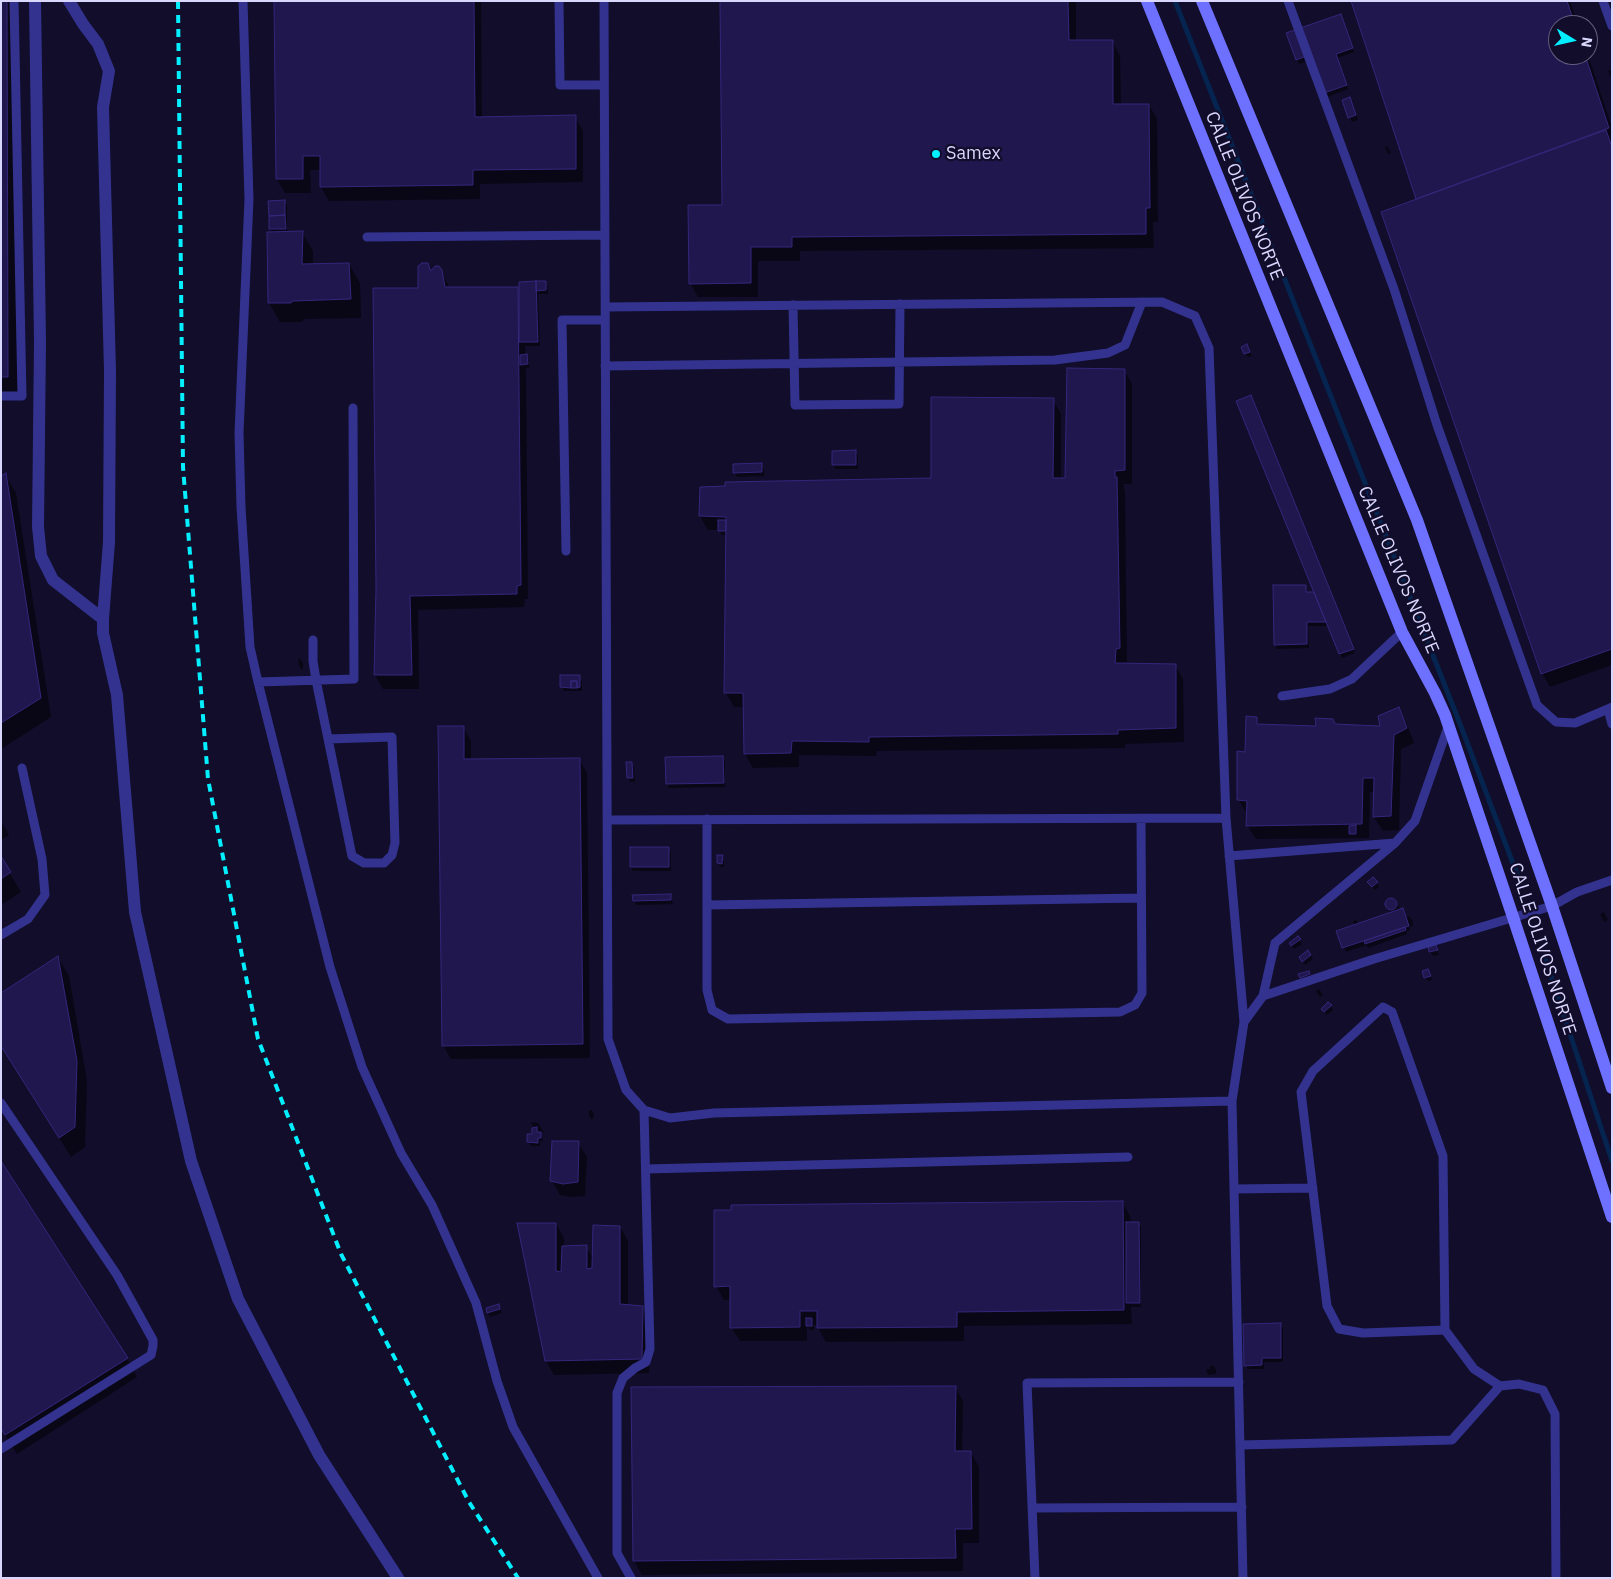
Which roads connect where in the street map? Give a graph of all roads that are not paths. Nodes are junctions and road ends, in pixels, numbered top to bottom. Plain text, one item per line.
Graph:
1 (14, 1) edge
2 (34, 1) edge
3 (69, 1) edge
4 (243, 1) edge
5 (559, 1) edge
6 (604, 1) edge
7 (1147, 1) edge
8 (1202, 1) edge
9 (1288, 1) edge
10 (1603, 1) edge
11 (1612, 26) edge
12 (604, 85) junction
13 (605, 235) junction
14 (367, 237) dead end
15 (1142, 302) junction
16 (900, 304) junction
17 (792, 305) junction
18 (605, 307) junction
19 (605, 320) junction
20 (900, 362) junction
21 (794, 364) junction
22 (605, 366) junction
23 (1, 396) edge
24 (353, 408) dead end
25 (566, 551) dead end
26 (103, 619) junction
27 (1402, 632) junction
28 (313, 640) dead end
29 (316, 680) junction
30 (258, 682) junction
31 (1282, 696) dead end
32 (1610, 708) edge
33 (1612, 724) edge
34 (1448, 727) junction
35 (328, 739) junction
36 (22, 768) dead end
37 (1226, 818) junction
38 (707, 819) junction
39 (1141, 819) junction
40 (607, 820) junction
41 (1395, 843) junction
42 (1229, 856) junction
43 (1612, 880) edge
44 (1141, 898) junction
45 (707, 905) junction
46 (1552, 906) junction
47 (1513, 917) junction
48 (1, 935) edge
49 (1263, 996) junction
50 (1244, 1022) junction
51 (1612, 1088) edge
52 (1232, 1101) junction
53 (1, 1103) edge
54 (644, 1110) junction
55 (1128, 1157) dead end
56 (646, 1169) junction
57 (1313, 1188) junction
58 (1234, 1190) junction
59 (1612, 1217) edge
60 (1445, 1330) junction
61 (1239, 1382) junction
62 (1500, 1386) junction
63 (1240, 1445) junction
64 (1, 1449) edge
65 (1242, 1507) junction
66 (1032, 1508) junction
67 (398, 1578) edge
68 (598, 1578) edge
69 (631, 1578) edge
70 (1035, 1578) edge
71 (1243, 1578) edge
72 (1556, 1578) edge

1 - 23 lane
2 - 26 street
3 - 26 street
4 - 30 lane
5 - 12 lane
6 - 12 lane
7 - 27 main road, CALLE OLIVOS NORTE
8 - 46 main road, CALLE OLIVOS NORTE
9 - 32 lane
10 - 11 lane
12 - 13 lane
13 - 14 lane
13 - 18 lane
15 - 16 lane
15 - 20 lane
15 - 37 lane
16 - 17 lane
16 - 20 lane
17 - 18 lane
17 - 21 lane
18 - 19 lane
19 - 22 lane
19 - 25 lane
20 - 21 lane
20 - 21 lane
21 - 22 lane
22 - 40 lane
24 - 29 lane
26 - 67 street
27 - 31 lane
27 - 34 main road, CALLE OLIVOS NORTE
28 - 29 lane
29 - 30 lane
29 - 35 lane
30 - 68 lane
32 - 33 lane
34 - 41 lane
34 - 47 main road, CALLE OLIVOS NORTE
35 - 35 lane
36 - 48 lane
37 - 39 lane
37 - 42 lane
38 - 39 lane
38 - 40 lane
38 - 45 lane
39 - 44 lane
40 - 54 lane
41 - 42 lane
41 - 49 lane
42 - 50 lane
43 - 46 lane
44 - 45 lane
44 - 45 lane
46 - 47 lane
46 - 51 main road, CALLE OLIVOS NORTE
47 - 49 lane
47 - 59 main road, CALLE OLIVOS NORTE
49 - 50 lane
50 - 52 lane
52 - 54 lane
52 - 58 lane
53 - 64 lane
54 - 56 lane
55 - 56 lane
56 - 69 lane
57 - 58 lane
57 - 60 lane
57 - 60 lane
58 - 61 lane
60 - 62 lane
61 - 63 lane
61 - 66 lane
62 - 63 lane
62 - 72 lane
63 - 65 lane
65 - 66 lane
65 - 71 lane
66 - 70 lane

